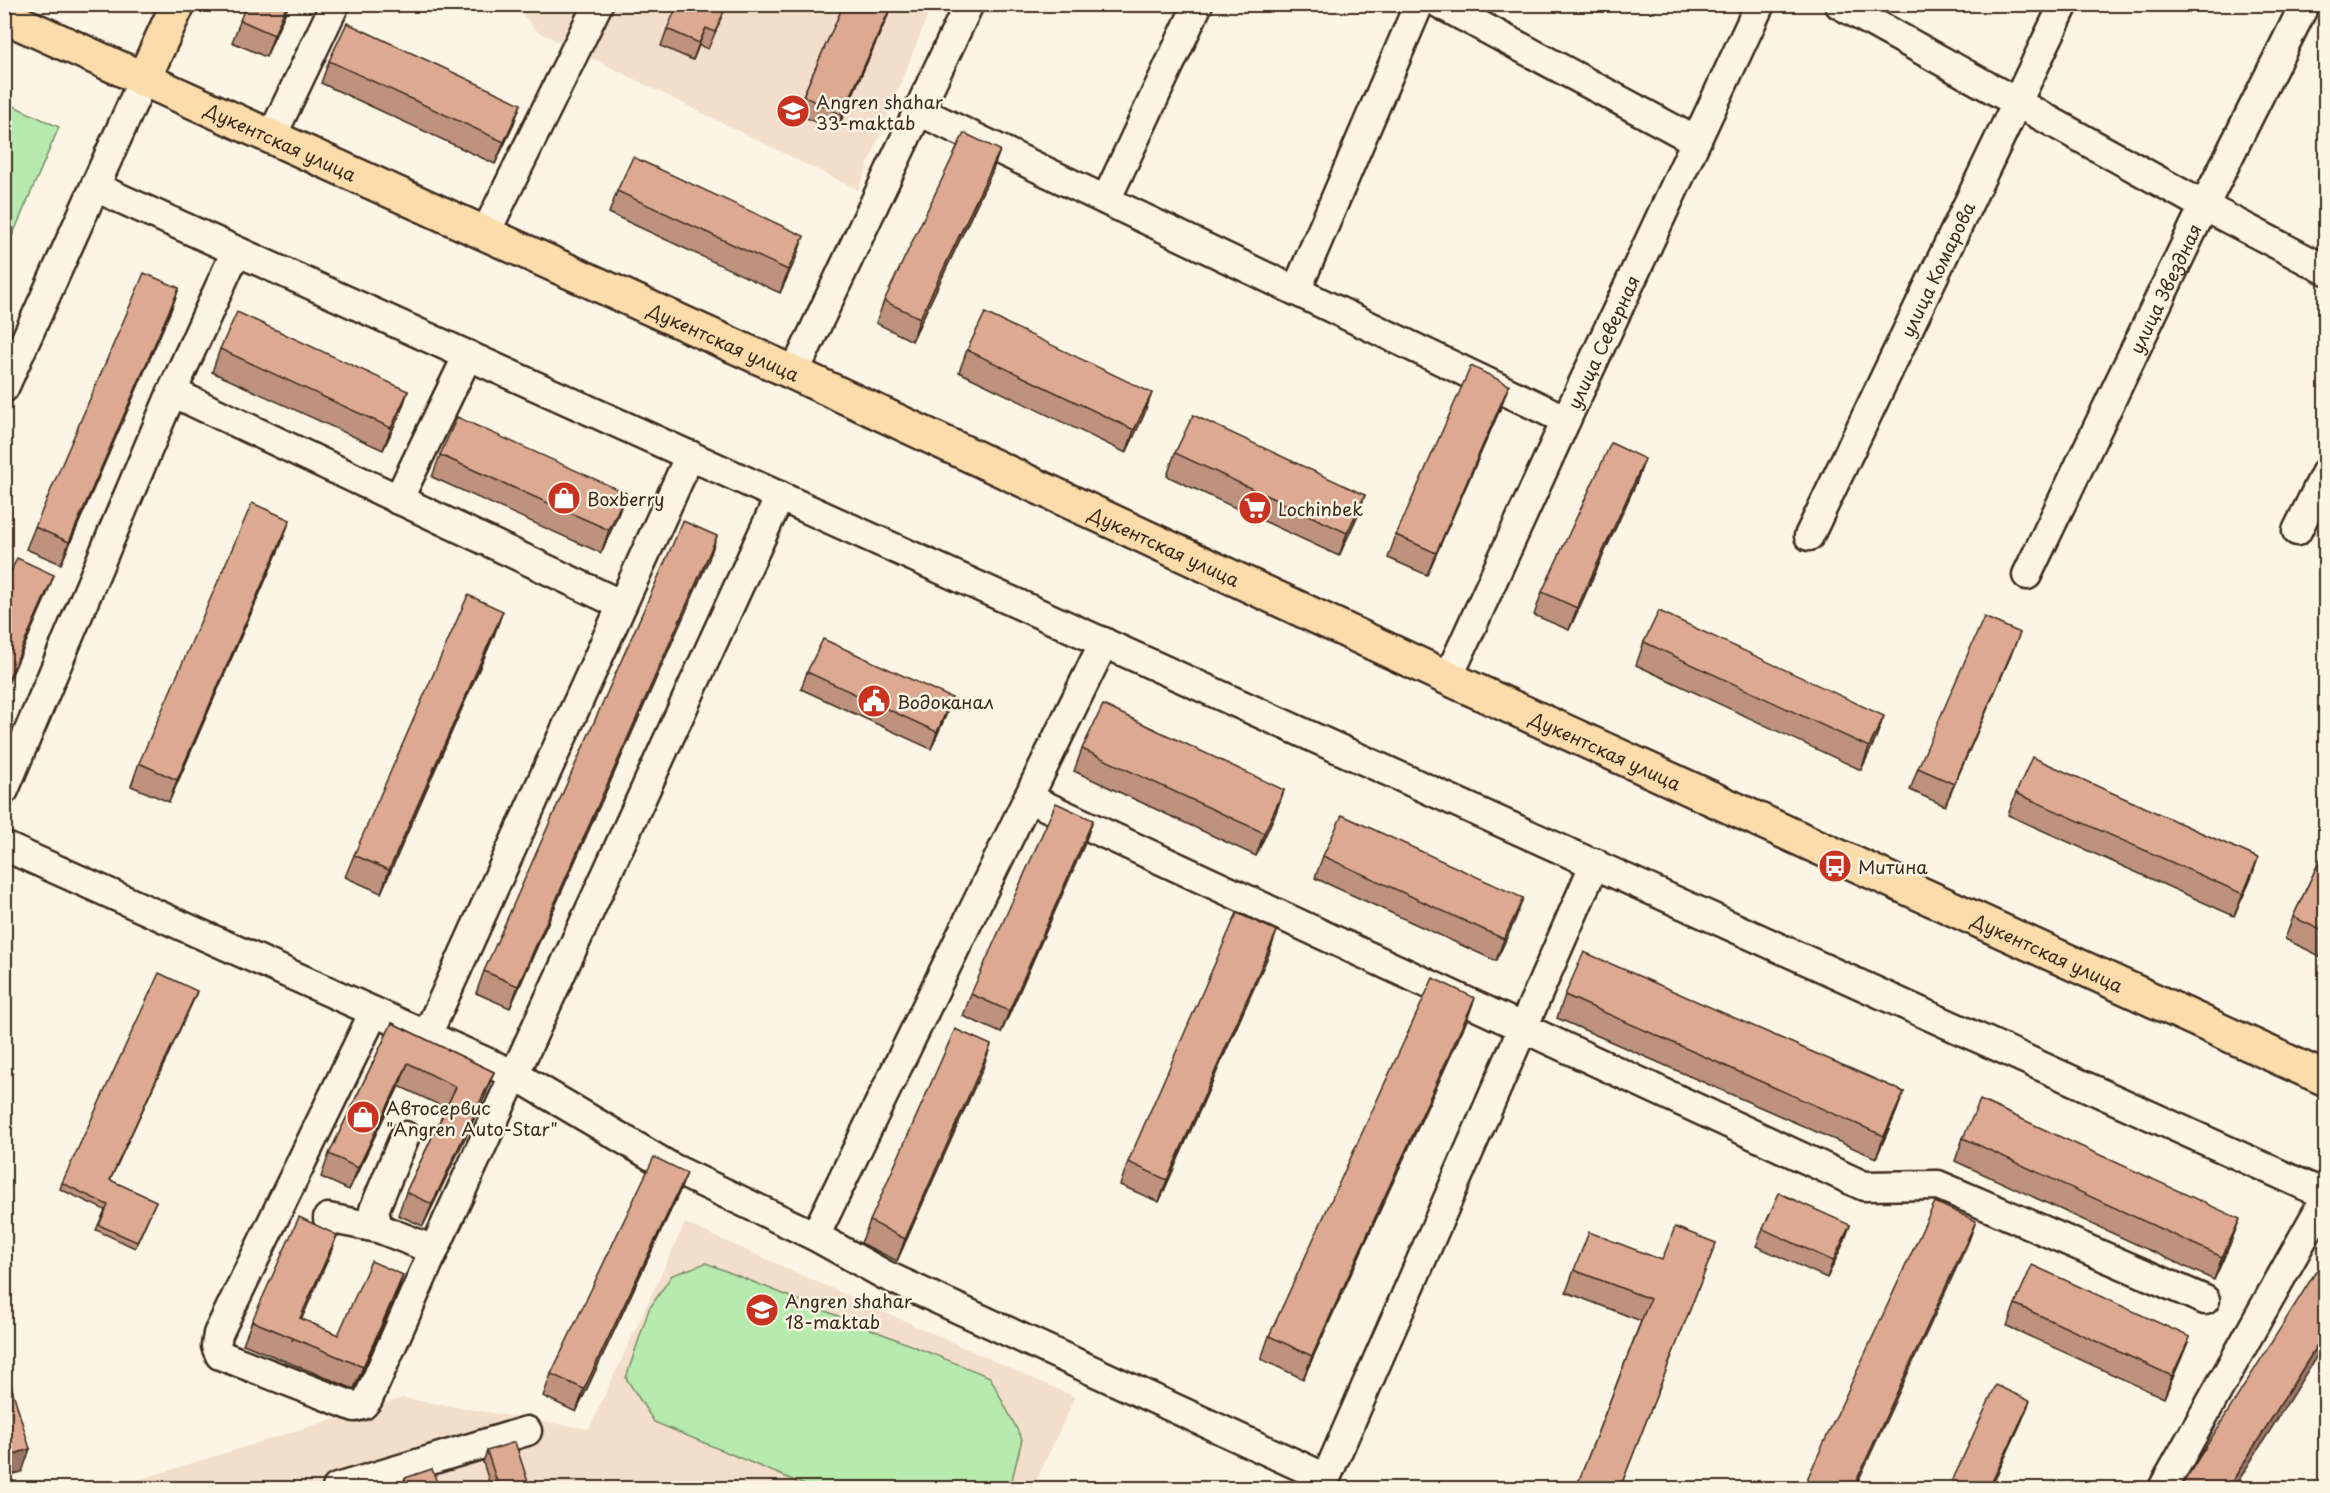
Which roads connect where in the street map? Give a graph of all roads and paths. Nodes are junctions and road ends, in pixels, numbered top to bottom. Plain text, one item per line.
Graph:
1 (178, 4) edge
2 (335, 4) edge
3 (598, 4) edge
4 (969, 4) edge
5 (1198, 4) edge
6 (1419, 4) edge
7 (1440, 4) edge
8 (1760, 4) edge
9 (1839, 4) edge
10 (2064, 4) edge
11 (2305, 4) edge
12 (4, 16) edge
13 (143, 80) junction
14 (2017, 103) junction
15 (919, 111) junction
16 (271, 138) junction
17 (1696, 141) junction
18 (94, 187) junction
19 (1106, 200) junction
20 (2204, 206) junction
21 (485, 234) junction
22 (236, 250) junction
23 (2325, 270) edge
24 (1296, 291) junction
25 (468, 355) junction
26 (794, 373) junction
27 (4, 388) edge
28 (172, 392) junction
29 (1566, 420) junction
30 (690, 456) junction
31 (2325, 472) edge
32 (780, 496) junction
33 (398, 500) junction
34 (2297, 531) dead end
35 (1809, 536) dead end
36 (2027, 575) dead end
37 (622, 605) junction
38 (1104, 642) junction
39 (1448, 678) junction
40 (4, 790) edge
41 (1028, 798) junction
42 (4, 846) edge
43 (1595, 863) junction
44 (374, 1012) junction
45 (1522, 1027) junction
46 (427, 1035) junction
47 (515, 1075) junction
48 (2325, 1079) edge
49 (405, 1136) dead end
50 (2325, 1196) edge
51 (328, 1218) dead end
52 (378, 1228) junction
53 (815, 1236) junction
54 (434, 1250) junction
55 (2205, 1300) dead end
56 (527, 1431) dead end
57 (337, 1488) edge
58 (2163, 1488) edge

1 - 13 main road
2 - 16 street
3 - 21 street
4 - 15 street
5 - 19 street
6 - 24 street
7 - 17 street
8 - 17 street, улица Северная
9 - 14 street
10 - 14 street, улица Комарова
11 - 20 street, улица Звездная
12 - 13 main road, Дукентская улица
13 - 16 main road, Дукентская улица
13 - 18 street
14 - 20 street
14 - 35 street, улица Комарова
15 - 19 street
15 - 26 street
16 - 21 main road, Дукентская улица
17 - 29 street, улица Северная
18 - 22 street
18 - 27 street
19 - 24 street
20 - 23 street
20 - 36 street, улица Звездная
21 - 26 main road, Дукентская улица
22 - 25 street
22 - 28 street
24 - 29 street
25 - 30 street
25 - 33 street
26 - 39 main road, Дукентская улица
28 - 33 street
28 - 40 street
29 - 39 street, улица Северная
30 - 32 street
30 - 37 street
31 - 34 street
32 - 38 street
32 - 47 street
33 - 37 street
37 - 46 street
38 - 41 street
38 - 43 street
39 - 48 main road, Дукентская улица
41 - 45 street
41 - 53 street
42 - 44 street
43 - 45 street
43 - 50 street
44 - 46 street
44 - 54 street
45 - 53 street
45 - 55 street
46 - 47 street
47 - 53 street
47 - 54 street
49 - 52 street
50 - 58 street
51 - 52 street
52 - 54 street
56 - 57 street

